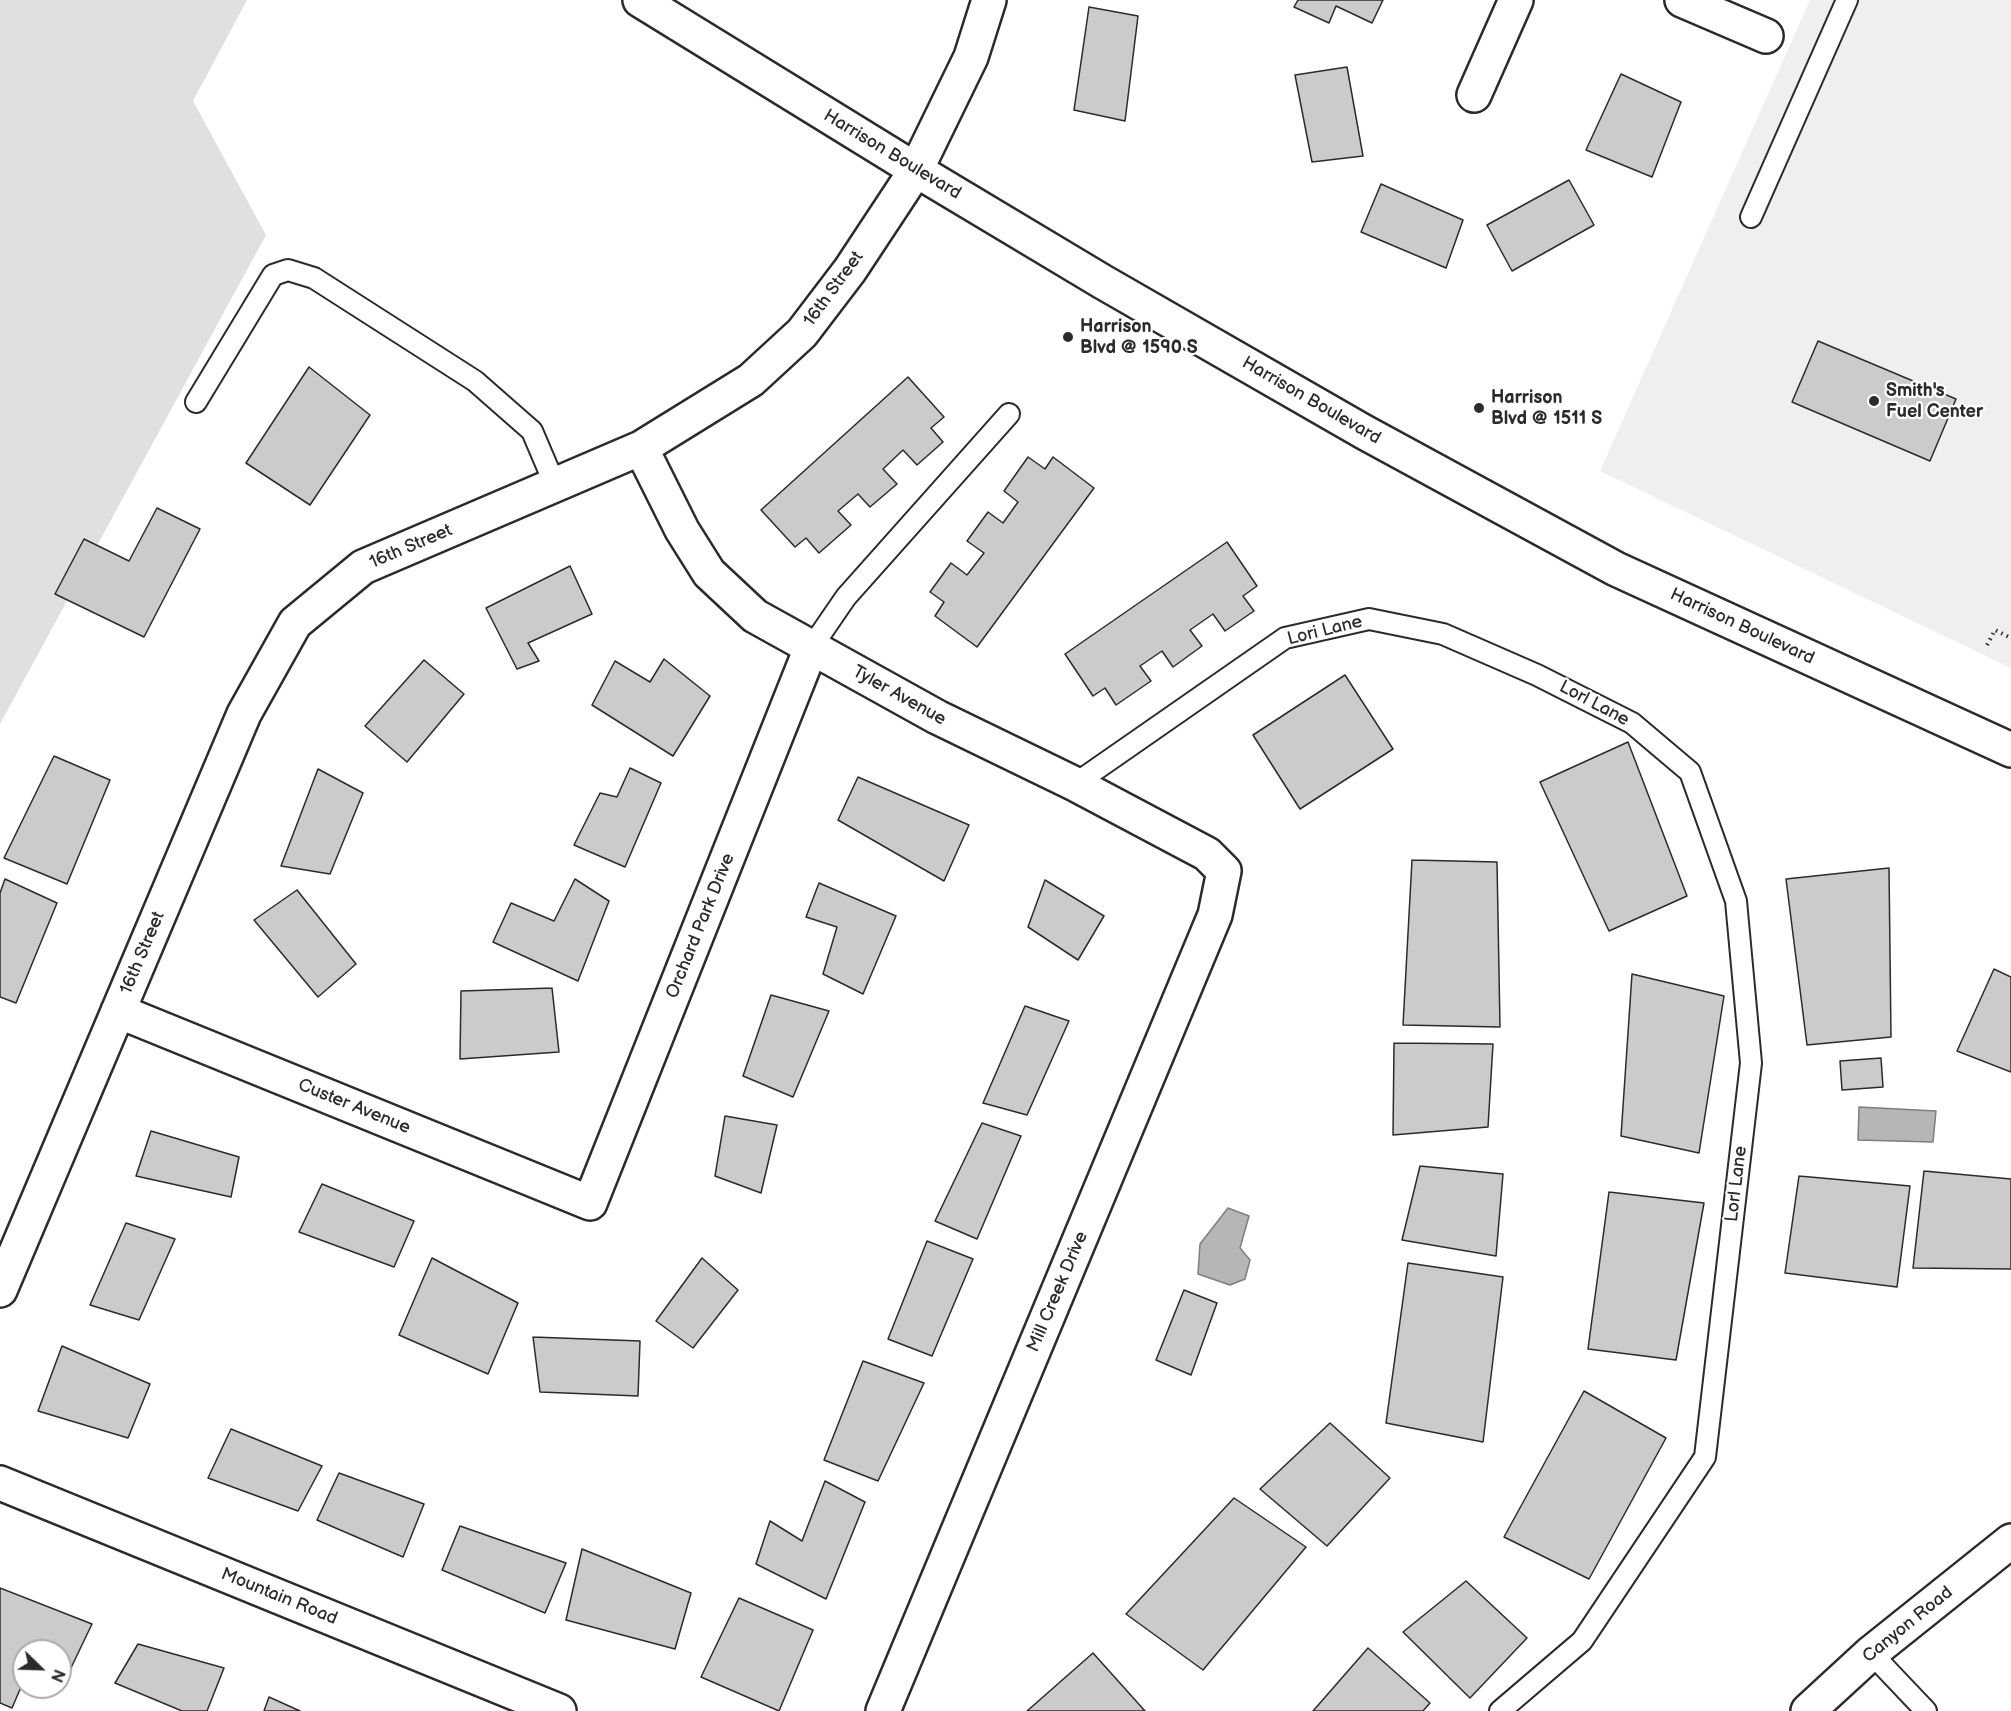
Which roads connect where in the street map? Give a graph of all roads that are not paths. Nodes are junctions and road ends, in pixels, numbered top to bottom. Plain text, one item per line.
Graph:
1 (640, 0) edge
2 (989, 0) edge
3 (1516, 0) edge
4 (1682, 0) edge
5 (1847, 0) edge
6 (1767, 36) dead end
7 (1474, 95) dead end
8 (916, 171) junction
9 (1751, 217) dead end
10 (196, 402) dead end
11 (1009, 414) dead end
12 (641, 448) junction
13 (555, 485) junction
14 (811, 648) junction
15 (1537, 675) joint
16 (2011, 750) edge
17 (1075, 784) junction
18 (1224, 871) joint
19 (118, 1011) junction
20 (590, 1203) joint
21 (0, 1290) edge
22 (0, 1483) edge
23 (2011, 1541) edge
24 (1871, 1653) junction
25 (559, 1711) edge
26 (883, 1711) edge
27 (1500, 1711) edge
28 (1808, 1711) edge
29 (1926, 1711) edge

1 - 8 street, Harrison Boulevard
2 - 8 street, 16th Street
3 - 7 street
4 - 6 street
5 - 9 lane
8 - 12 street, 16th Street
8 - 16 street, Harrison Boulevard
10 - 13 lane
11 - 14 lane
12 - 13 street, 16th Street
12 - 14 street, Tyler Avenue
13 - 19 street, 16th Street
14 - 17 street, Tyler Avenue
14 - 20 street, Orchard Park Drive
15 - 17 lane, Lori Lane
15 - 27 lane, Lorl Lane
17 - 18 street, Tyler Avenue
18 - 26 street, Mill Creek Drive
19 - 20 street, Custer Avenue
19 - 21 street, 16th Street
22 - 25 street, Mountain Road
23 - 24 street, Canyon Road
24 - 28 street, Canyon Road
24 - 29 lane

